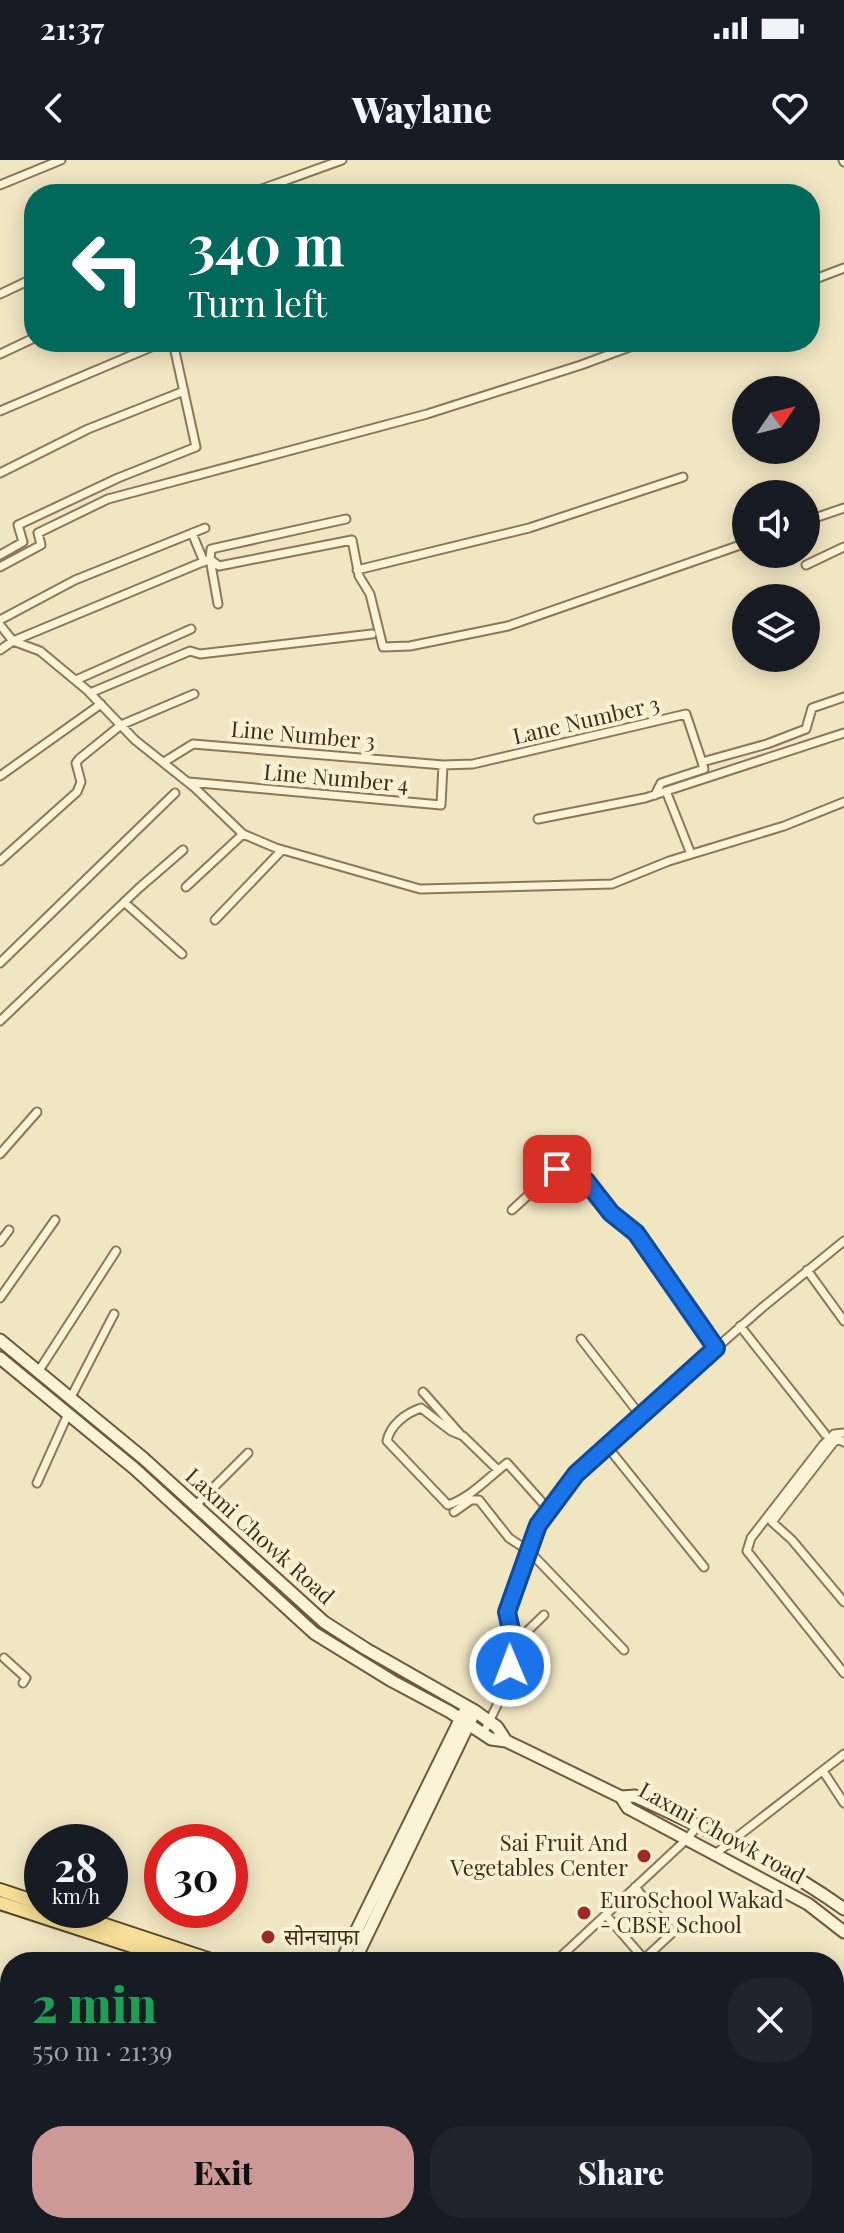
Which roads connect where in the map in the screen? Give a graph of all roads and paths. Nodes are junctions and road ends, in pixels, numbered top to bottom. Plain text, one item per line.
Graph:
1 (61, 160) edge
2 (342, 160) edge
3 (276, 184) edge
4 (0, 185) edge
5 (844, 268) edge
6 (820, 277) edge
7 (24, 283) edge
8 (0, 294) edge
9 (24, 343) edge
10 (139, 352) edge
11 (175, 352) edge
12 (613, 352) edge
13 (0, 354) edge
14 (184, 391) junction
15 (0, 411) edge
16 (0, 473) edge
17 (683, 477) dead end
18 (844, 508) edge
19 (820, 516) edge
20 (346, 519) dead end
21 (205, 528) dead end
22 (192, 533) junction
23 (844, 547) edge
24 (732, 548) edge
25 (0, 555) edge
26 (820, 558) edge
27 (207, 560) junction
28 (0, 567) edge
29 (357, 570) junction
30 (218, 604) dead end
31 (0, 622) edge
32 (191, 629) dead end
33 (372, 634) dead end
34 (13, 641) junction
35 (0, 650) edge
36 (76, 680) junction
37 (90, 693) junction
38 (194, 694) dead end
39 (844, 697) edge
40 (101, 704) junction
41 (121, 725) junction
42 (844, 733) edge
43 (164, 762) junction
44 (702, 762) junction
45 (443, 765) junction
46 (0, 776) edge
47 (188, 782) junction
48 (666, 791) junction
49 (175, 793) dead end
50 (655, 795) junction
51 (844, 802) edge
52 (538, 819) dead end
53 (243, 834) junction
54 (183, 850) dead end
55 (282, 850) junction
56 (691, 854) junction
57 (0, 861) edge
58 (186, 887) dead end
59 (124, 902) junction
60 (215, 920) dead end
61 (182, 954) dead end
62 (0, 963) edge
63 (0, 1021) edge
64 (37, 1112) dead end
65 (1, 1152) edge
66 (512, 1210) dead end
67 (55, 1220) dead end
68 (9, 1230) dead end
69 (844, 1241) edge
70 (0, 1242) edge
71 (116, 1251) dead end
72 (807, 1270) junction
73 (0, 1298) edge
74 (114, 1314) dead end
75 (844, 1321) edge
76 (740, 1326) junction
77 (581, 1339) dead end
78 (0, 1340) edge
79 (716, 1348) junction
80 (0, 1358) edge
81 (38, 1372) junction
82 (423, 1392) dead end
83 (65, 1395) junction
84 (52, 1402) junction
85 (68, 1414) junction
86 (640, 1415) junction
87 (844, 1433) edge
88 (825, 1434) dead end
89 (463, 1436) junction
90 (844, 1442) edge
91 (606, 1445) junction
92 (248, 1453) dead end
93 (498, 1470) junction
94 (37, 1483) dead end
95 (196, 1505) junction
96 (549, 1510) junction
97 (454, 1512) dead end
98 (529, 1551) junction
99 (704, 1567) dead end
100 (844, 1602) edge
101 (544, 1615) dead end
102 (512, 1646) junction
103 (624, 1650) dead end
104 (4, 1658) dead end
105 (844, 1673) edge
106 (23, 1683) dead end
107 (470, 1708) junction
108 (489, 1720) junction
109 (465, 1721) junction
110 (483, 1734) junction
111 (506, 1741) junction
112 (844, 1754) edge
113 (823, 1771) junction
114 (621, 1797) junction
115 (844, 1803) edge
116 (698, 1825) junction
117 (688, 1838) junction
118 (730, 1840) junction
119 (715, 1854) junction
120 (635, 1887) junction
121 (0, 1890) edge
122 (24, 1898) edge
123 (0, 1903) edge
124 (24, 1909) edge
125 (844, 1909) edge
126 (606, 1915) junction
127 (95, 1928) edge
128 (96, 1928) edge
129 (844, 1932) edge
130 (156, 1952) edge
131 (181, 1952) edge
132 (346, 1952) edge
133 (359, 1952) edge
134 (566, 1952) edge
135 (638, 1952) edge
136 (652, 1952) edge

1 - 4 street
2 - 3 street
5 - 6 street
7 - 8 street
9 - 13 street
10 - 15 street
11 - 14 street
12 - 28 street
14 - 16 street
14 - 25 street
17 - 29 street
18 - 19 street
20 - 27 street
21 - 22 street
22 - 27 street
22 - 31 street
23 - 26 street
24 - 29 street
27 - 29 street
27 - 30 street
27 - 34 street
31 - 34 street
32 - 36 street
33 - 37 street
34 - 35 street
34 - 36 street
36 - 37 street
37 - 40 street
38 - 41 street
39 - 44 street
40 - 41 street
40 - 46 street
41 - 43 street
41 - 57 street
42 - 48 street
43 - 45 street, Line Number 3
43 - 47 street
44 - 45 street, Lane Number 3
44 - 50 street
45 - 47 street, Line Number 4
47 - 53 street
48 - 50 street
48 - 56 street
49 - 62 street
50 - 52 street
51 - 56 street
53 - 55 street
53 - 58 street
54 - 59 street
55 - 56 street
55 - 60 street
59 - 61 street
59 - 63 street
64 - 65 street
66 - 79 street
67 - 73 street
68 - 70 street
69 - 72 street
71 - 81 street
72 - 75 street
72 - 76 street
74 - 83 street
76 - 79 street
76 - 88 street
77 - 86 street
78 - 81 main road, Laxmi Chowk Road
79 - 86 street
80 - 84 main road, Laxmi Chowk Road
81 - 83 main road, Laxmi Chowk Road
82 - 89 street
83 - 84 main road
83 - 95 main road, Laxmi Chowk Road
84 - 85 main road, Laxmi Chowk Road
85 - 94 street
85 - 109 main road, Laxmi Chowk Road
86 - 91 street
87 - 105 street
89 - 93 street
89 - 93 street
90 - 100 street
91 - 96 street
91 - 99 street
92 - 95 street
93 - 96 street
95 - 107 main road, Laxmi Chowk Road
96 - 98 street
97 - 98 street
98 - 102 street
98 - 103 street
101 - 102 street
102 - 108 street
104 - 106 street
107 - 108 main road, Laxmi Chowk Road
107 - 109 main road
108 - 110 street
108 - 111 main road, Laxmi Chowk Road
109 - 110 main road, Laxmi Chowk Road
109 - 132 main road
109 - 133 main road
110 - 111 main road, Laxmi Chowk road
111 - 114 main road, Laxmi Chowk road
112 - 113 street
113 - 115 street
113 - 118 street
114 - 116 main road, Laxmi Chowk road
114 - 117 main road, Laxmi Chowk road
116 - 117 street
116 - 118 main road, Laxmi Chowk road
117 - 119 main road, Laxmi Chowk road
117 - 120 street
118 - 119 street
118 - 125 main road, Laxmi Chowk road
119 - 129 main road, Laxmi Chowk road
120 - 126 street
120 - 136 street
121 - 122 main road
123 - 124 main road
126 - 134 street
126 - 135 street
127 - 130 main road
128 - 131 main road

